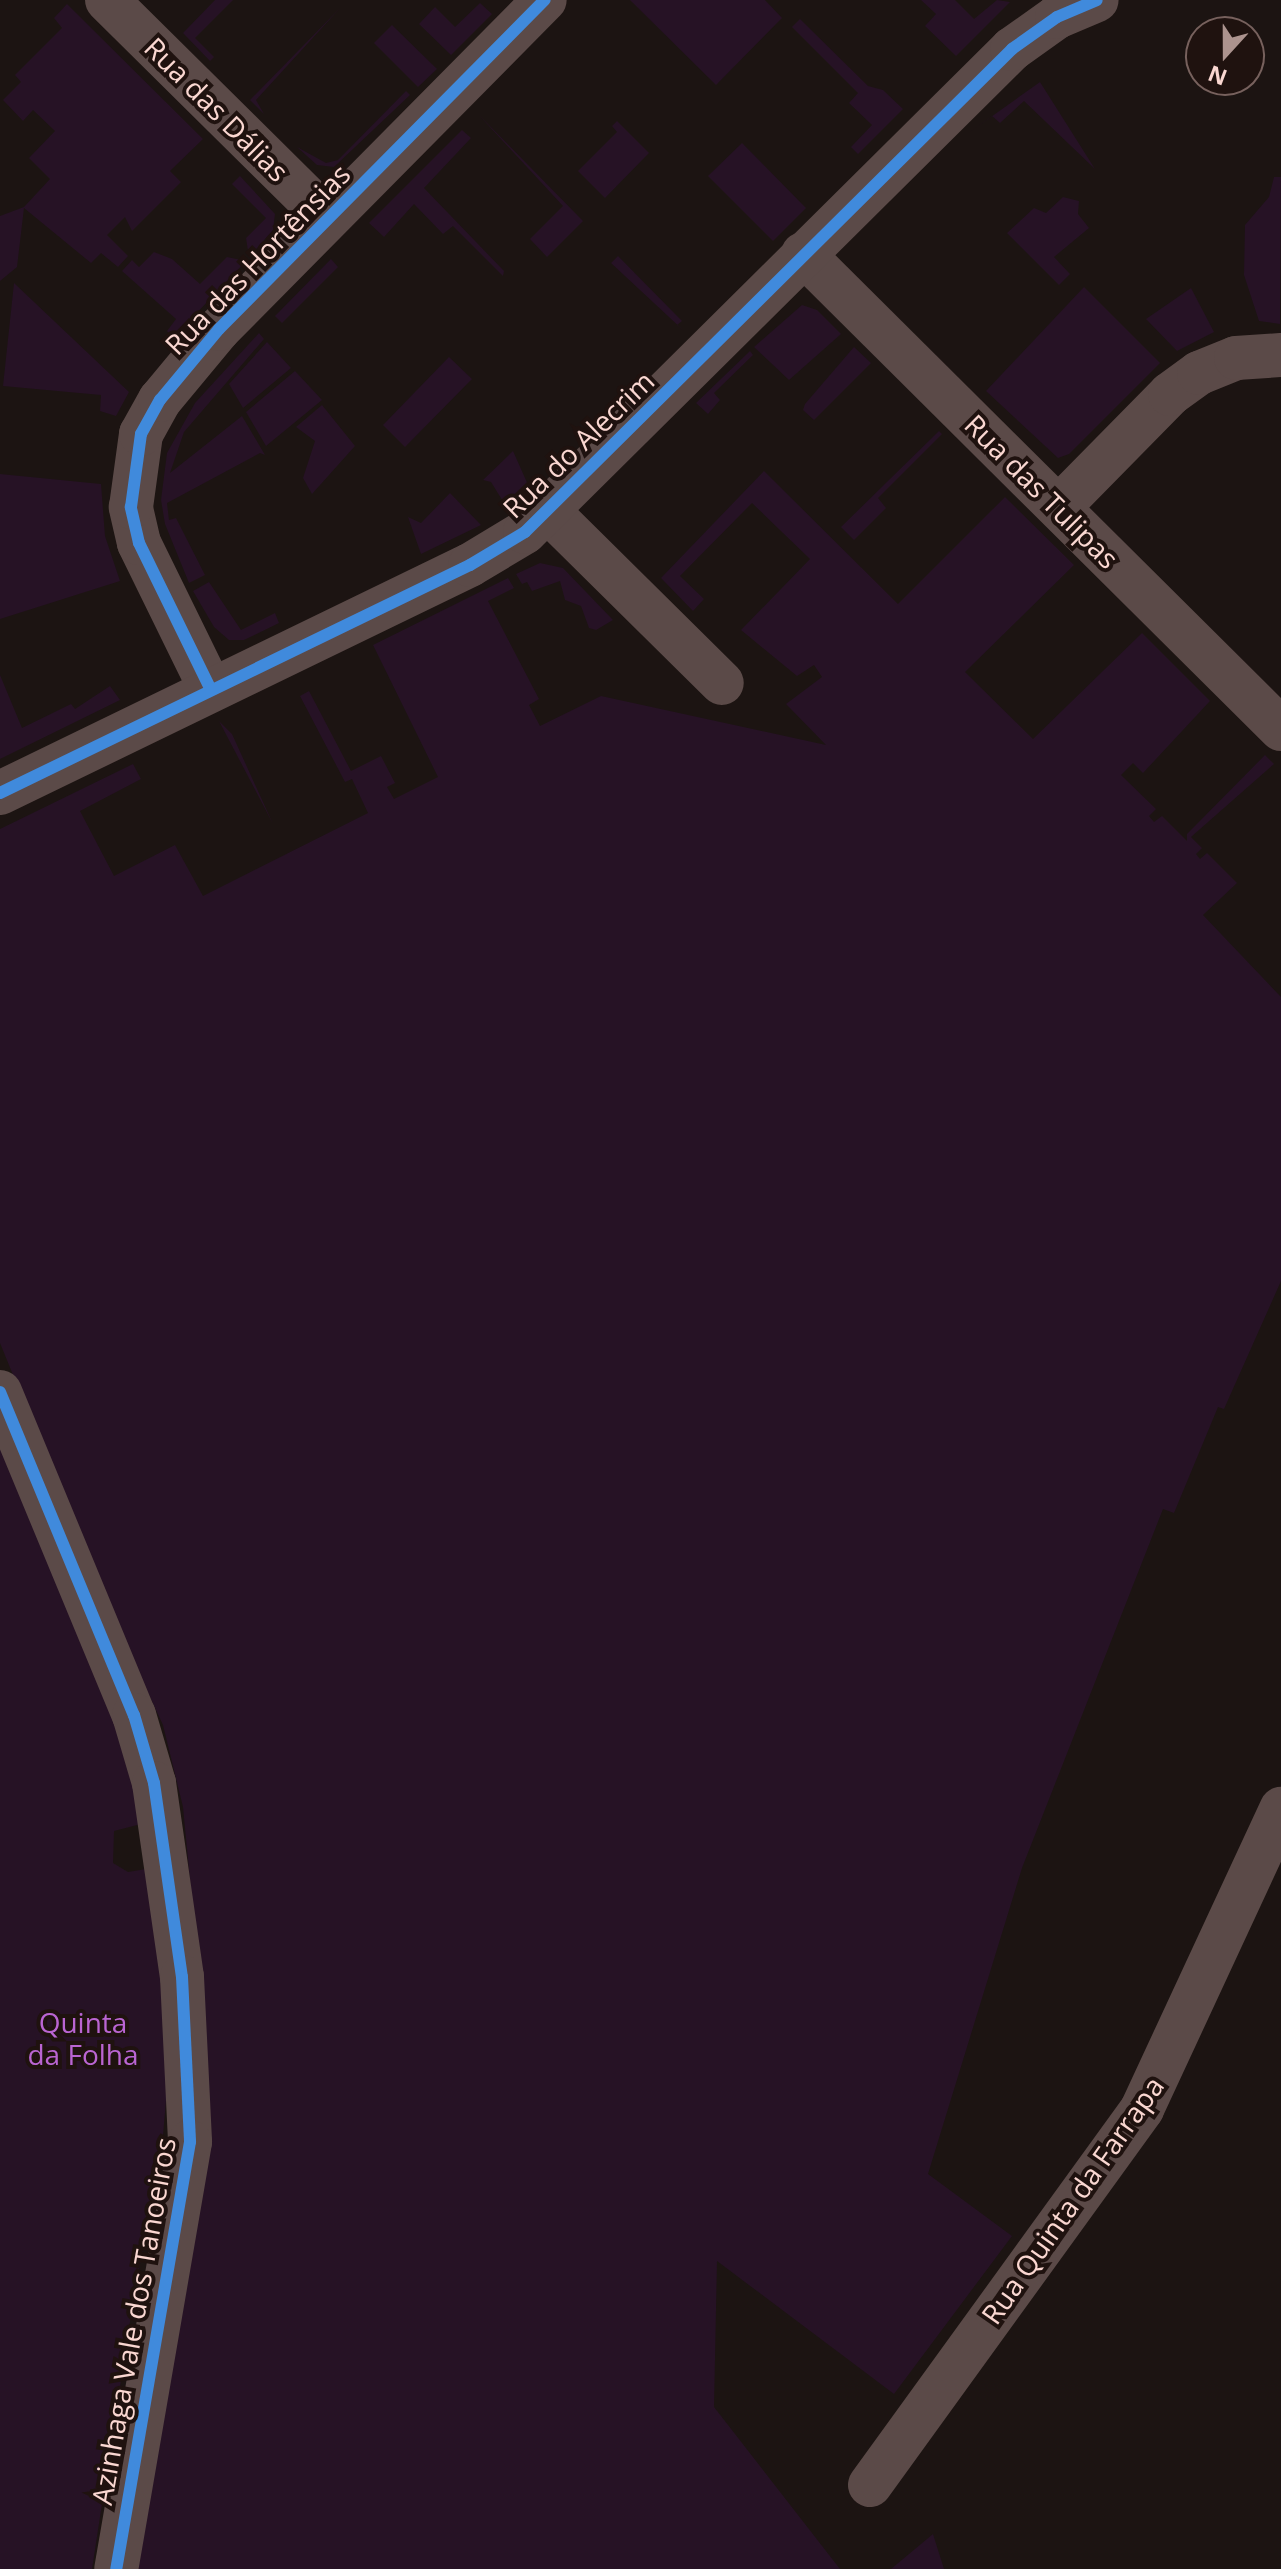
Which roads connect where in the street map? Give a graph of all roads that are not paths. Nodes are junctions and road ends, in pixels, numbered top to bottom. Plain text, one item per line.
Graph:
1 (107, 0) edge
2 (545, 0) edge
3 (1059, 0) edge
4 (1097, 0) edge
5 (1012, 49) junction
6 (327, 218) junction
7 (803, 254) junction
8 (1281, 355) edge
9 (1059, 507) junction
10 (549, 512) junction
11 (722, 683) dead end
12 (211, 690) junction
13 (1281, 729) edge
14 (0, 793) edge
15 (0, 1392) edge
16 (1281, 1809) edge
17 (870, 2485) dead end
18 (116, 2569) edge

1 - 6 street, Rua das Dálias
2 - 6 street, Rua das Hortênsias
3 - 5 street
4 - 5 street, Rua do Alecrim
5 - 7 street, Rua do Alecrim
6 - 12 street, Rua das Hortênsias
7 - 9 street, Rua das Tulipas
7 - 10 street, Rua do Alecrim
8 - 9 street
9 - 13 street, Rua das Tulipas
10 - 11 street
10 - 12 street, Rua do Alecrim
12 - 14 street, Rua do Alecrim
15 - 18 street, Azinhaga Vale dos Tanoeiros
16 - 17 street, Rua Quinta da Farrapa

